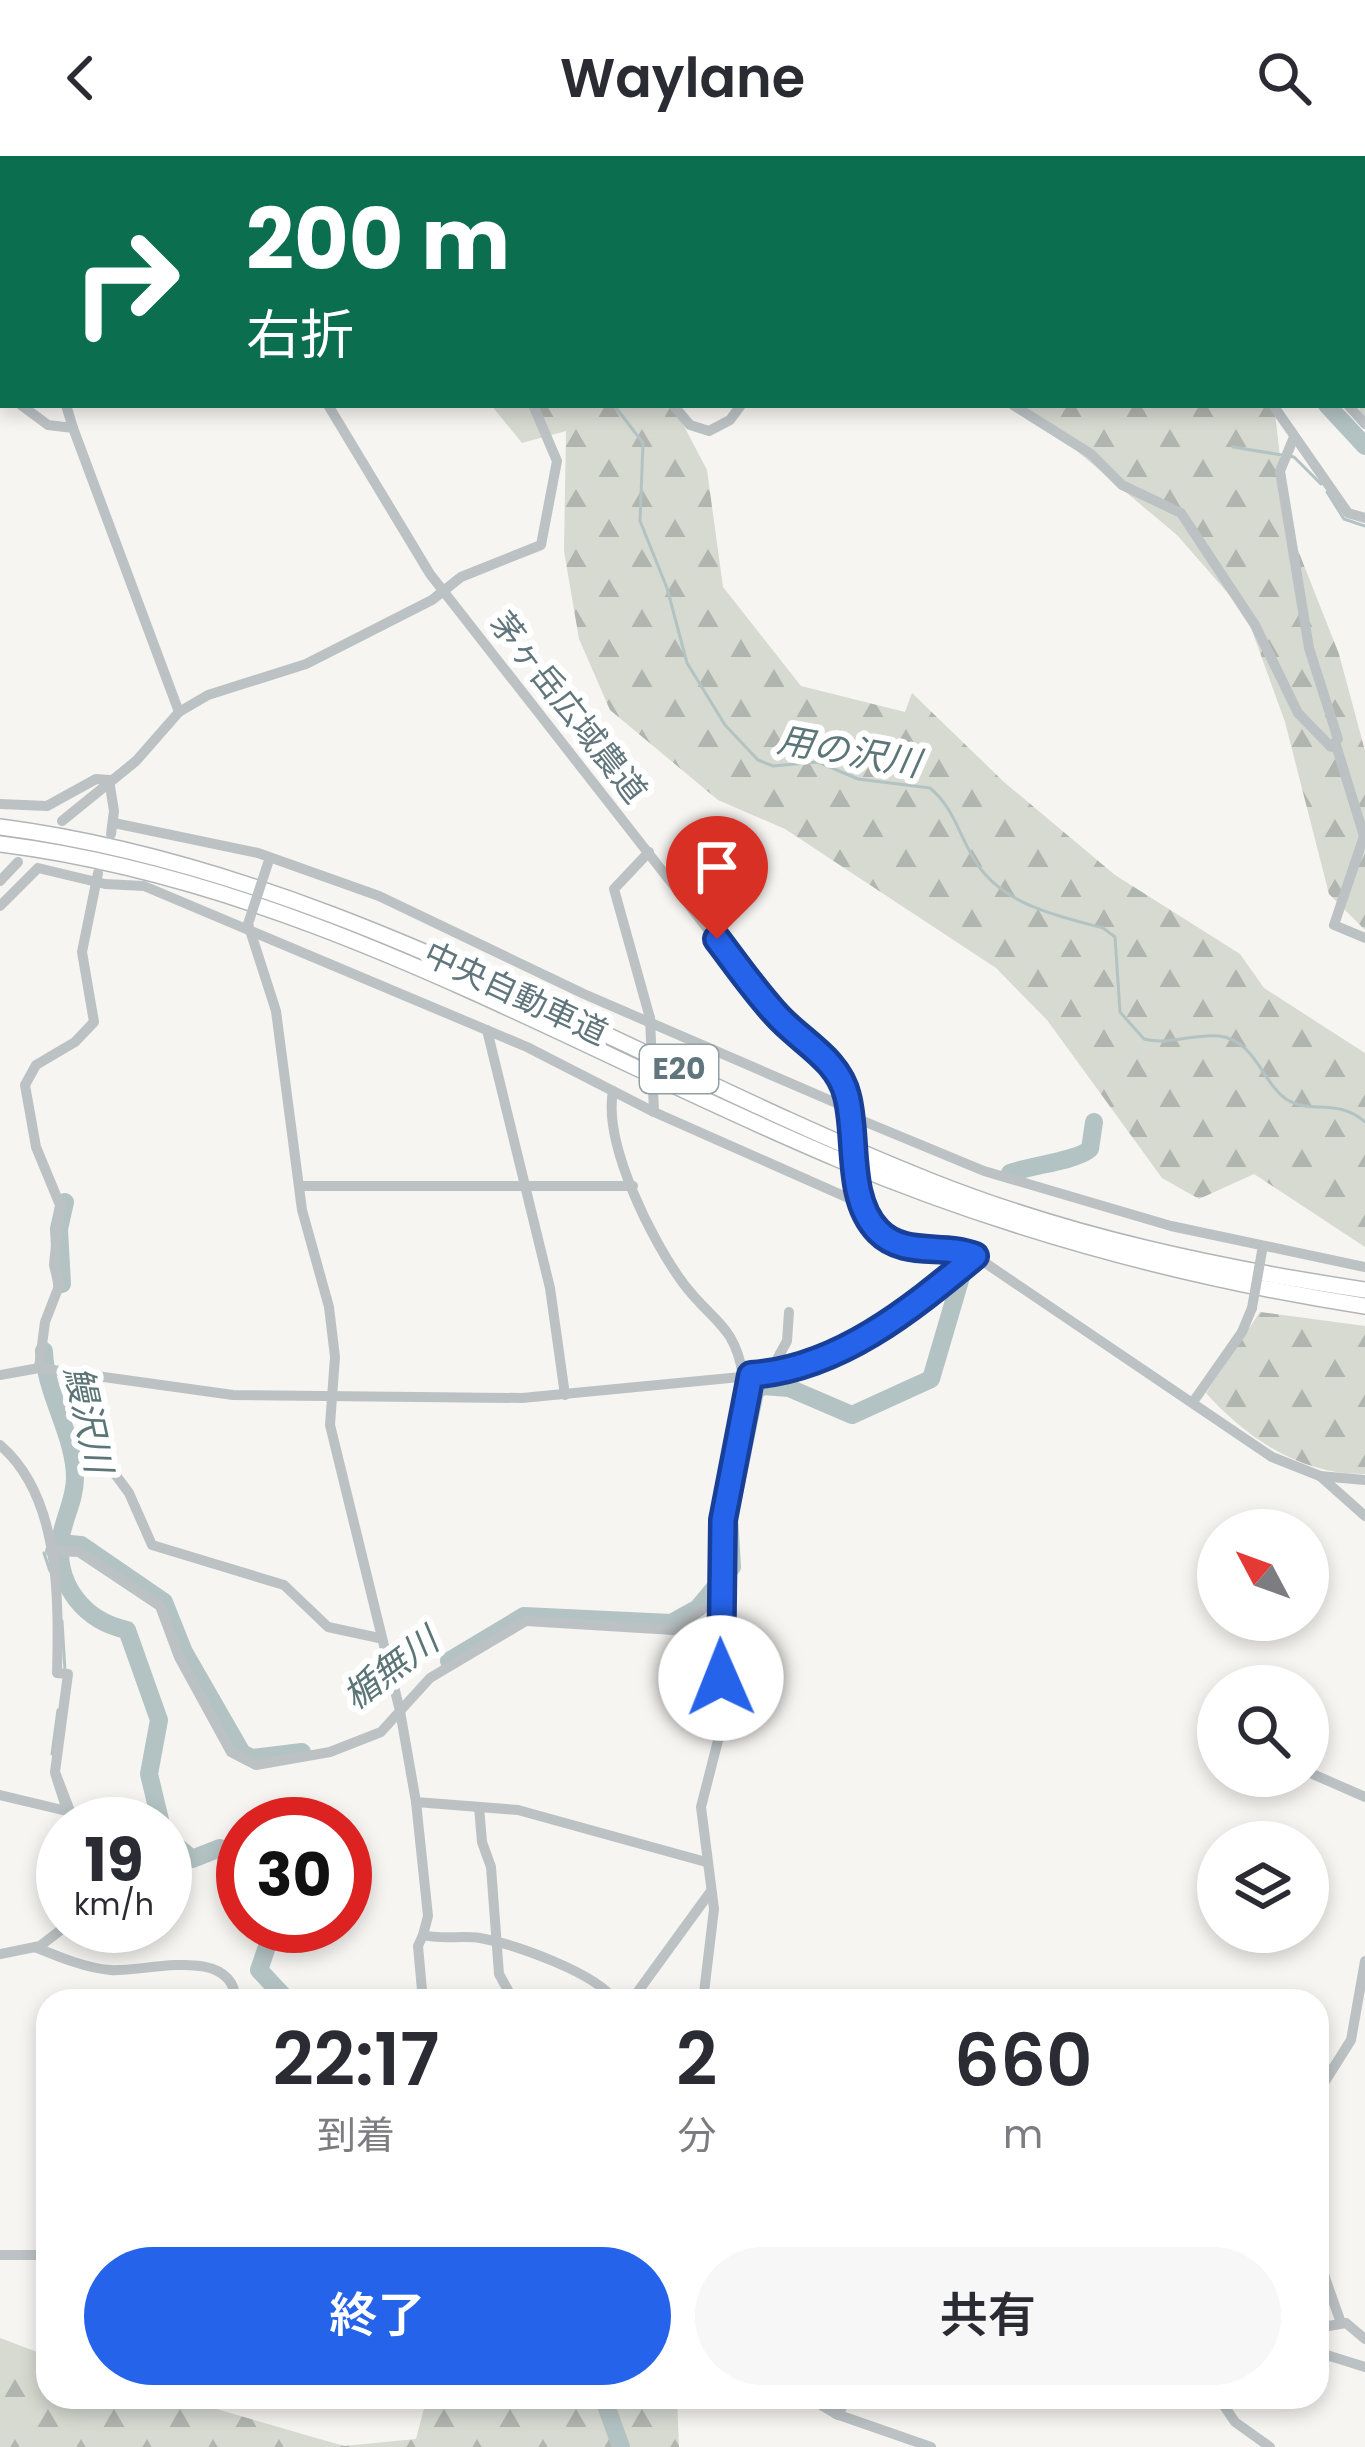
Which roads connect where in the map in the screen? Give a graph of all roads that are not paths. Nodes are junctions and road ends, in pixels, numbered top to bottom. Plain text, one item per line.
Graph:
1 (26, 408) edge
2 (67, 408) edge
3 (330, 408) edge
4 (534, 408) edge
5 (676, 408) edge
6 (739, 408) edge
7 (1018, 408) edge
8 (1275, 408) edge
9 (73, 428) junction
10 (1294, 437) junction
11 (1365, 518) edge
12 (443, 591) junction
13 (179, 712) junction
14 (1336, 745) junction
15 (109, 780) junction
16 (0, 804) edge
17 (62, 821) dead end
18 (0, 827) edge
19 (0, 844) edge
20 (649, 852) junction
21 (269, 859) junction
22 (18, 862) dead end
23 (96, 877) junction
24 (0, 881) edge
25 (0, 906) edge
26 (247, 927) junction
27 (1365, 938) edge
28 (650, 1018) junction
29 (487, 1030) junction
30 (613, 1091) junction
31 (654, 1112) junction
32 (851, 1115) junction
33 (299, 1186) junction
34 (524, 1186) junction
35 (633, 1186) junction
36 (861, 1201) junction
37 (1262, 1248) junction
38 (975, 1256) junction
39 (1365, 1267) edge
40 (1365, 1290) edge
41 (1365, 1306) edge
42 (789, 1312) dead end
43 (39, 1368) junction
44 (769, 1374) junction
45 (0, 1375) edge
46 (747, 1376) junction
47 (95, 1377) junction
48 (331, 1394) junction
49 (565, 1395) junction
50 (1193, 1402) junction
51 (0, 1444) edge
52 (1320, 1476) junction
53 (1365, 1480) edge
54 (1365, 1516) edge
55 (50, 1547) junction
56 (722, 1591) junction
57 (379, 1637) junction
58 (400, 1712) junction
59 (1329, 1781) edge
60 (0, 1795) edge
61 (65, 1797) edge
62 (1365, 1797) edge
63 (416, 1802) junction
64 (36, 1806) edge
65 (479, 1807) junction
66 (706, 1862) junction
67 (711, 1891) junction
68 (423, 1935) junction
69 (496, 1943) junction
70 (35, 1947) joint
71 (0, 1954) edge
72 (1365, 1960) edge
73 (234, 1989) edge
74 (422, 1989) edge
75 (507, 1989) edge
76 (605, 1989) edge
77 (641, 1989) edge
78 (706, 1989) edge
79 (1329, 2075) edge
80 (36, 2254) edge
81 (0, 2255) edge
82 (1329, 2289) edge
83 (1341, 2323) junction
84 (1329, 2326) edge
85 (1364, 2337) edge
86 (1329, 2356) edge
87 (1365, 2367) edge
88 (828, 2409) edge
89 (841, 2409) edge
90 (1226, 2409) edge
91 (838, 2415) junction
92 (931, 2447) edge
93 (1270, 2447) edge

1 - 9 street
2 - 9 street
3 - 12 street, 茅ヶ岳広域農道
4 - 12 street
5 - 6 street
7 - 14 street
8 - 10 street
9 - 13 street
10 - 11 street
10 - 14 street
12 - 13 street
12 - 20 street, 茅ヶ岳広域農道
13 - 15 street
14 - 27 street
15 - 16 street
15 - 17 street
15 - 21 street
18 - 40 highway, 中央自動車道 / E20
19 - 41 highway, 中央自動車道 / E20
20 - 28 street
20 - 32 street, 茅ヶ岳広域農道
21 - 26 street, bridge
21 - 28 street
22 - 24 street
23 - 25 street
23 - 26 street
23 - 43 street
26 - 29 street
26 - 33 street
28 - 31 street, bridge
28 - 32 street
29 - 30 street
29 - 34 street
30 - 31 street
30 - 35 street
31 - 36 street
32 - 36 street, 茅ヶ岳広域農道, bridge
32 - 37 street
33 - 34 street
33 - 48 street
34 - 35 street
34 - 49 street
35 - 46 street
36 - 38 street
37 - 39 street
37 - 50 street, bridge
38 - 44 street
38 - 50 street
42 - 44 street
43 - 45 street
43 - 47 street
44 - 46 street
46 - 49 street
46 - 56 street
47 - 48 street
47 - 57 street
48 - 49 street
48 - 57 street
50 - 52 street
51 - 55 street
52 - 53 street
52 - 54 street
55 - 58 street
55 - 61 street
56 - 58 street
56 - 66 street
57 - 58 street
58 - 63 street
59 - 62 street
60 - 64 street
63 - 65 street
63 - 68 street
65 - 66 street
65 - 69 street
66 - 67 street
67 - 77 street
67 - 78 street
68 - 69 street
68 - 74 street
69 - 75 street
69 - 76 street
70 - 71 street
70 - 73 street
72 - 79 street
80 - 81 street
82 - 83 street
83 - 84 street
83 - 85 street
86 - 87 street
88 - 91 street
89 - 91 street
90 - 93 street
91 - 92 street

